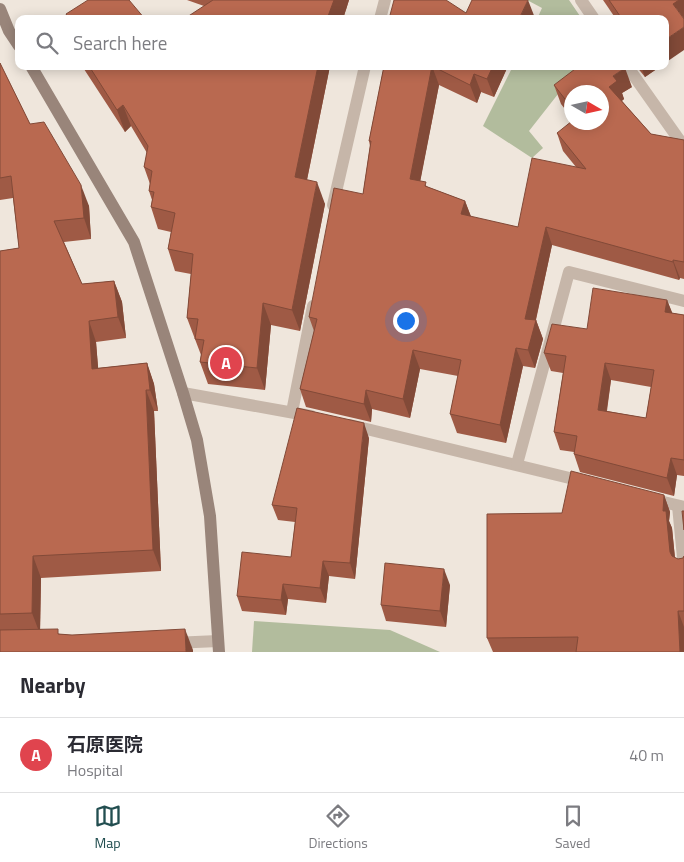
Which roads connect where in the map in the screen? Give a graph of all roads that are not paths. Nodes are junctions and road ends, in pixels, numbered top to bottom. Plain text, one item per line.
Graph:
1 (385, 0) edge
2 (581, 0) edge
3 (0, 9) edge
4 (381, 15) edge
5 (591, 15) edge
6 (5, 31) edge
7 (15, 42) edge
8 (33, 70) edge
9 (364, 70) edge
10 (631, 70) edge
11 (684, 142) edge
12 (331, 214) edge
13 (316, 289) edge
14 (684, 301) edge
15 (183, 394) junction
16 (292, 412) junction
17 (320, 418) edge
18 (339, 423) edge
19 (516, 464) junction
20 (602, 486) edge
21 (640, 496) edge
22 (681, 506) edge
23 (684, 568) edge
24 (159, 644) edge
25 (218, 646) edge

1 - 4 street
2 - 5 street
3 - 6 street
6 - 7 street
8 - 15 street
9 - 12 street
10 - 11 street
13 - 16 street
14 - 19 street
15 - 16 street
15 - 25 street
16 - 17 street
18 - 19 street
19 - 20 street
21 - 22 street
22 - 23 street
24 - 25 street

